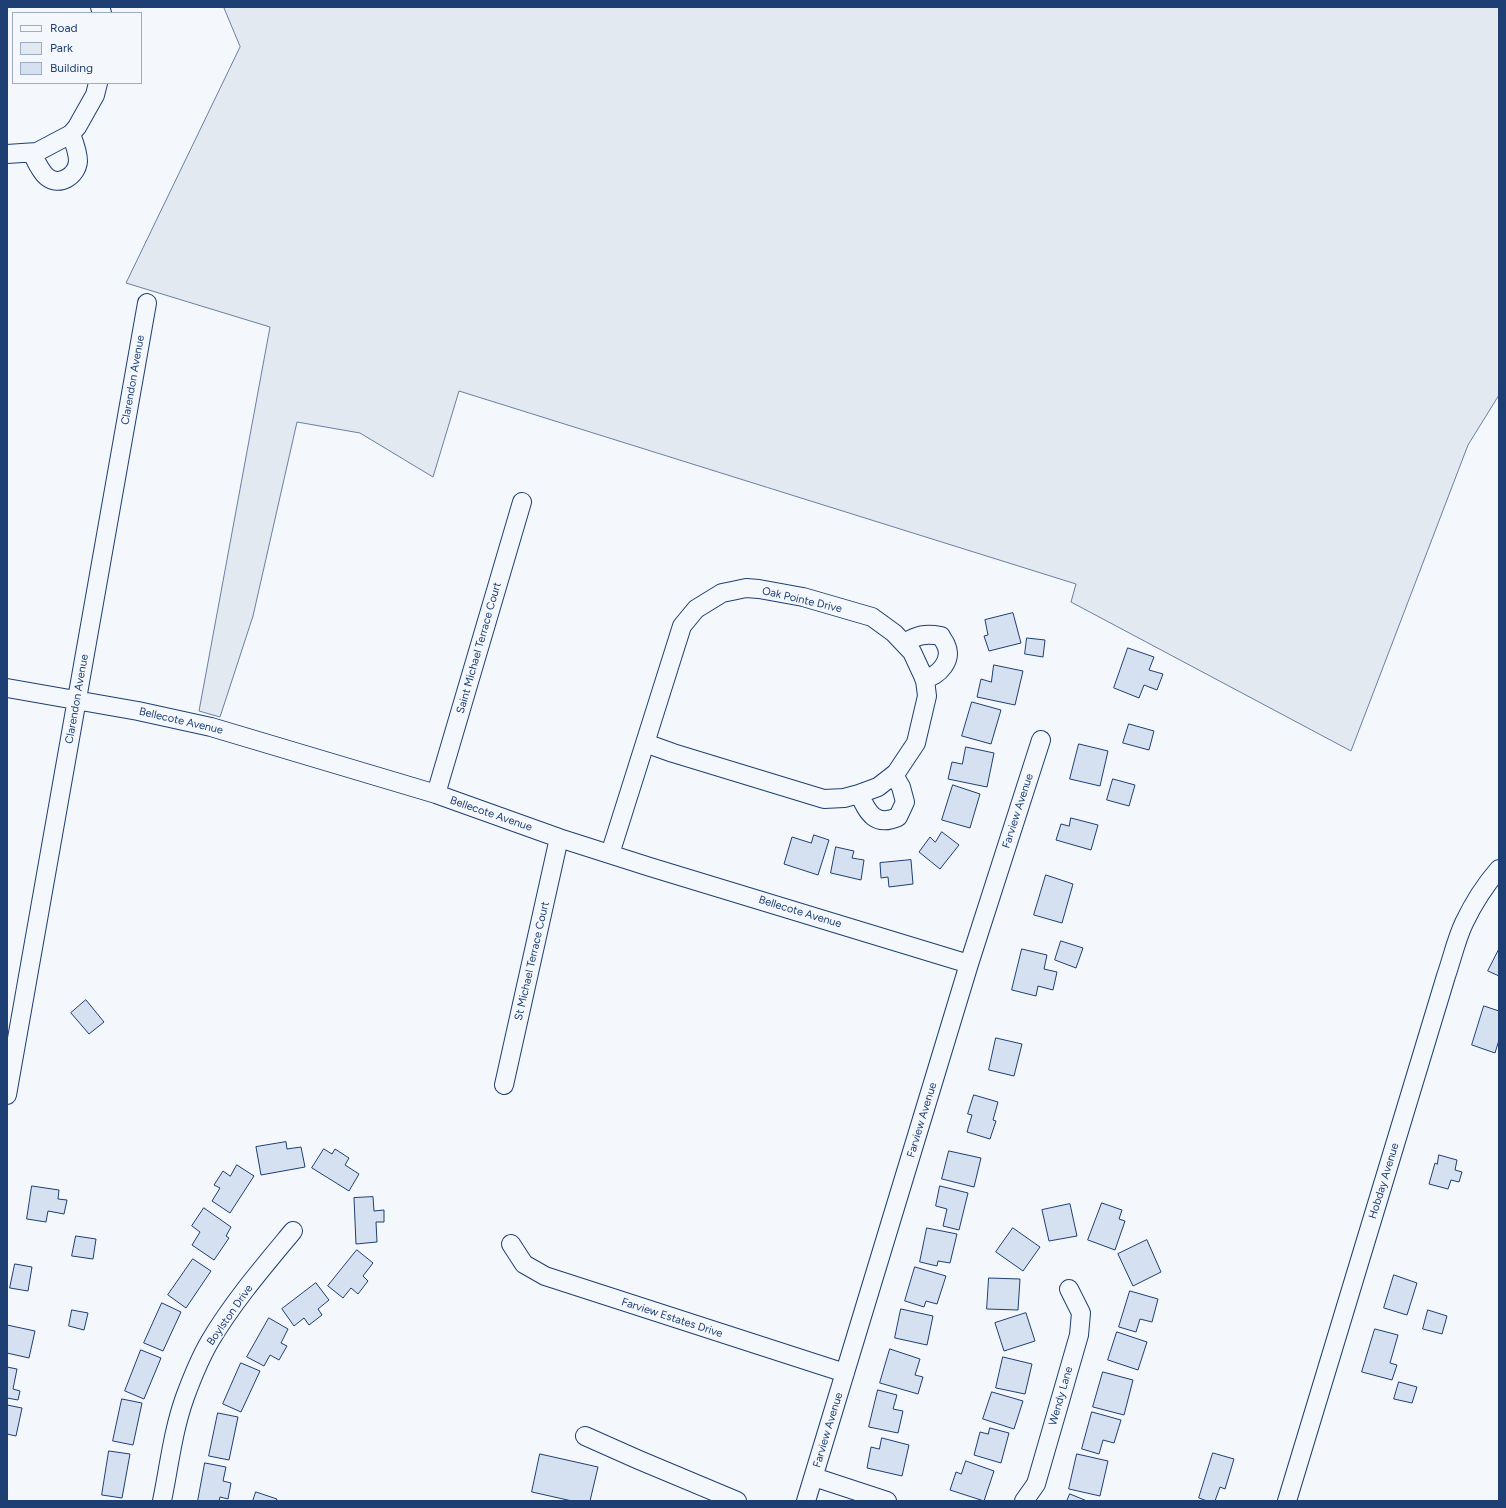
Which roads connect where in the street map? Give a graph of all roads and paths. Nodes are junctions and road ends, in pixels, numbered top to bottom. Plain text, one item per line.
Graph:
1 (98, 84) edge
2 (71, 134) junction
3 (32, 153) junction
4 (7, 154) edge
5 (147, 302) dead end
6 (522, 502) dead end
7 (904, 643) junction
8 (924, 679) junction
9 (7, 688) edge
10 (77, 700) junction
11 (1041, 740) dead end
12 (645, 743) junction
13 (894, 775) junction
14 (436, 794) junction
15 (859, 794) junction
16 (559, 838) junction
17 (610, 854) junction
18 (1499, 869) edge
19 (969, 964) junction
20 (504, 1084) dead end
21 (7, 1095) edge
22 (293, 1231) dead end
23 (511, 1244) dead end
24 (1069, 1289) dead end
25 (845, 1373) junction
26 (585, 1436) dead end
27 (814, 1477) junction
28 (162, 1501) edge
29 (737, 1501) edge
30 (806, 1501) edge
31 (887, 1501) edge
32 (1024, 1501) edge
33 (1287, 1501) edge

1 - 2 street
2 - 3 street
2 - 3 street
3 - 4 street
5 - 10 street, Clarendon Avenue
6 - 14 street, Saint Michael Terrace Court
7 - 8 street, Oak Pointe Drive
7 - 8 street
7 - 12 street, Oak Pointe Drive
8 - 13 street, Oak Pointe Drive
9 - 10 street, Bellecote Avenue
10 - 14 street, Bellecote Avenue
10 - 21 street, Clarendon Avenue
11 - 19 street, Farview Avenue
12 - 15 street, Oak Pointe Drive
12 - 17 street, Oak Pointe Drive
13 - 15 street, Oak Pointe Drive
13 - 15 street
14 - 16 street, Bellecote Avenue
16 - 17 street, Bellecote Avenue
16 - 20 street, St Michael Terrace Court
17 - 19 street, Bellecote Avenue
18 - 33 street, Hobday Avenue
19 - 25 street, Farview Avenue
22 - 28 street, Boylston Drive
23 - 25 street, Farview Estates Drive
24 - 32 street, Wendy Lane
25 - 27 street, Farview Avenue
26 - 29 street
27 - 30 street, Farview Avenue
27 - 31 street

